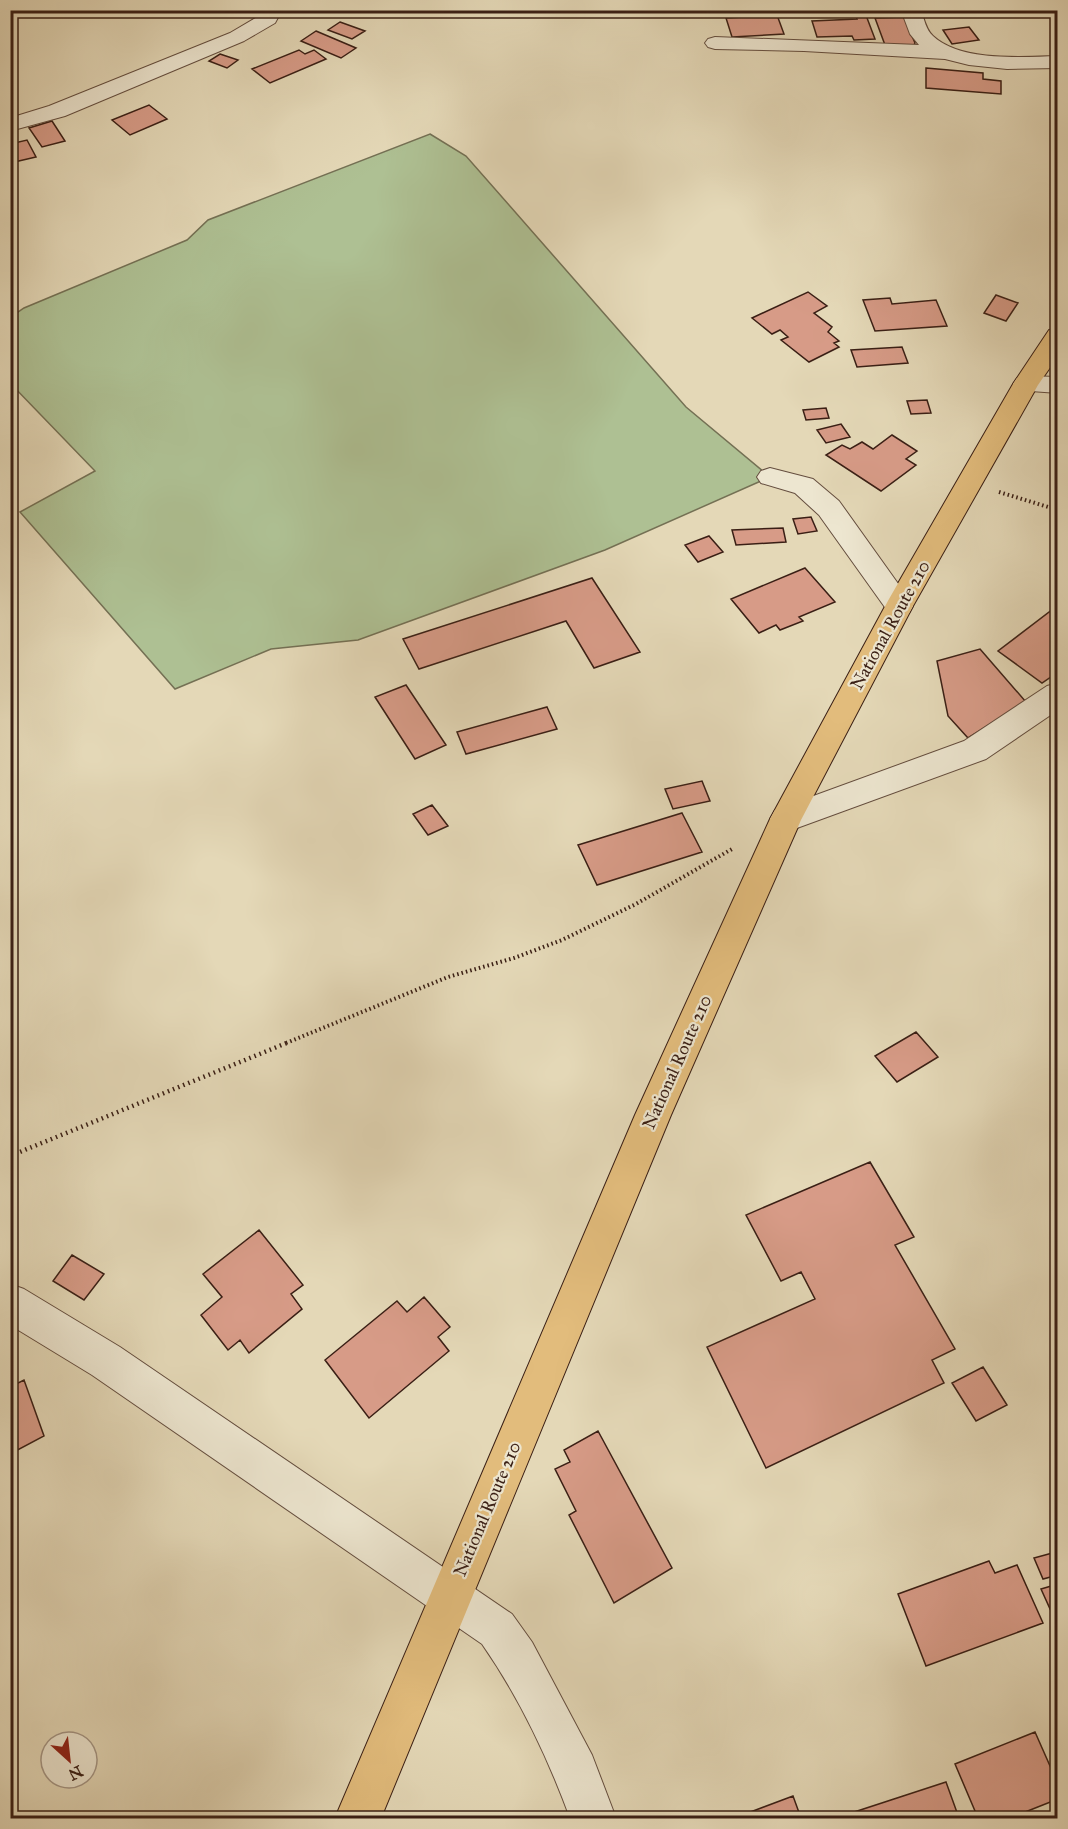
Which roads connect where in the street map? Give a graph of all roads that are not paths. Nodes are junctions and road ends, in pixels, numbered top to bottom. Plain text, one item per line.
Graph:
1 (272, 10) edge
2 (911, 10) edge
3 (715, 43) dead end
4 (945, 53) junction
5 (1058, 62) edge
6 (10, 124) edge
7 (1058, 336) edge
8 (1042, 385) edge
9 (770, 477) dead end
10 (899, 606) junction
11 (1058, 694) edge
12 (786, 819) junction
13 (10, 1303) edge
14 (451, 1597) junction
15 (358, 1818) edge
16 (592, 1818) edge

1 - 6 street
2 - 4 street
3 - 4 street
4 - 5 street
7 - 8 highway, National Route 210
8 - 10 highway, National Route 210
9 - 10 street
10 - 12 highway, National Route 210
11 - 12 street
12 - 14 highway, National Route 210
13 - 14 street
14 - 15 highway, National Route 210
14 - 16 street

